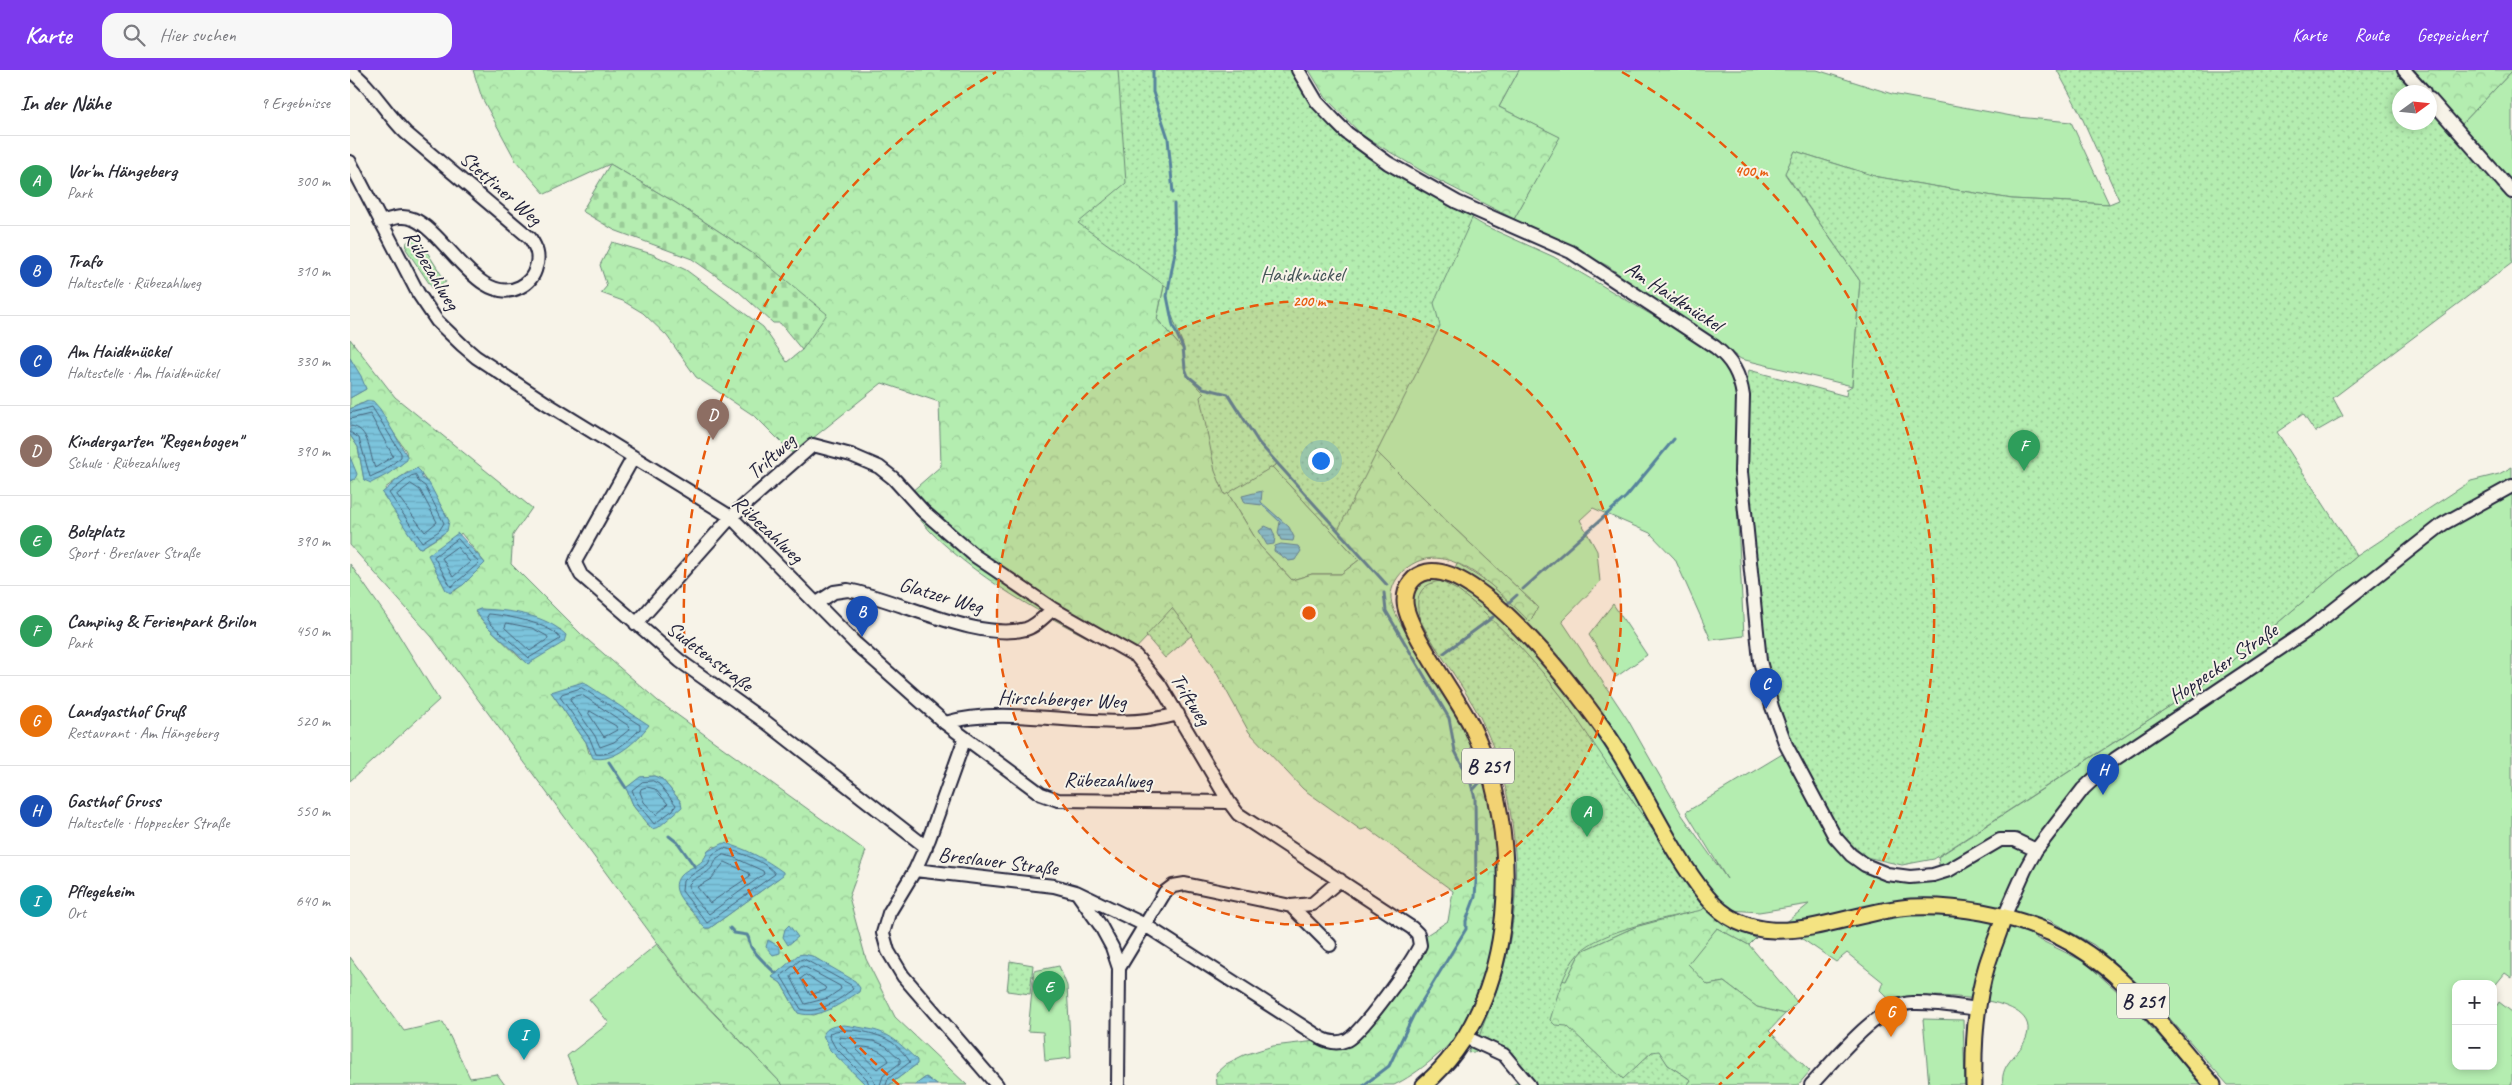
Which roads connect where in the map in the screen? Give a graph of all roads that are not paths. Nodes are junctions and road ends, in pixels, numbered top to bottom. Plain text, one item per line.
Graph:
1 (1298, 70) edge
2 (2404, 70) edge
3 (350, 71) edge
4 (2418, 85) edge
5 (2437, 107) edge
6 (350, 162) edge
7 (2512, 192) edge
8 (380, 222) junction
9 (633, 458) junction
10 (2512, 486) edge
11 (731, 517) junction
12 (817, 603) junction
13 (1053, 608) junction
14 (636, 624) junction
15 (1178, 714) junction
16 (945, 724) junction
17 (965, 738) junction
18 (1229, 802) junction
19 (926, 847) junction
20 (2036, 850) junction
21 (915, 870) junction
22 (1340, 880) junction
23 (1076, 892) junction
24 (1291, 906) junction
25 (2004, 917) junction
26 (1144, 926) junction
27 (1330, 946) dead end
28 (1119, 968) junction
29 (1978, 1009) junction
30 (1465, 1037) junction
31 (997, 1085) edge
32 (1118, 1085) edge
33 (1424, 1085) edge
34 (1529, 1085) edge
35 (1811, 1085) edge
36 (1974, 1085) edge
37 (2213, 1085) edge

1 - 20 street, Am Haidknückel
2 - 4 street
3 - 8 street, Stettiner Weg
5 - 7 street
6 - 8 street, Rübezahlweg
8 - 9 street, Rübezahlweg
9 - 11 street, Rübezahlweg
9 - 14 street, Sudetenstraße
10 - 20 street, Hoppecker Straße
11 - 12 street, Rübezahlweg
11 - 13 street, Triftweg
11 - 14 street, Triftweg
12 - 13 street, Glatzer Weg
12 - 16 street, Rübezahlweg
13 - 15 street, Triftweg
14 - 19 street, Sudetenstraße
15 - 16 street, Hirschberger Weg
15 - 18 street, Triftweg
16 - 17 street, Rübezahlweg
17 - 18 street, Rübezahlweg
17 - 19 street
18 - 22 street, Triftweg
19 - 21 street
20 - 25 street, Hoppecker Straße
21 - 23 street, Breslauer Straße
21 - 31 street
22 - 24 street
22 - 26 street, Triftweg
23 - 26 street, Breslauer Straße
23 - 28 street, Breslauer Straße
24 - 26 street
24 - 27 street
25 - 29 main road
25 - 30 main road, B 251
25 - 37 main road, B 251
26 - 28 street
28 - 32 street, Breslauer Straße
29 - 35 street
29 - 36 main road
30 - 33 main road, B 251
30 - 34 street

